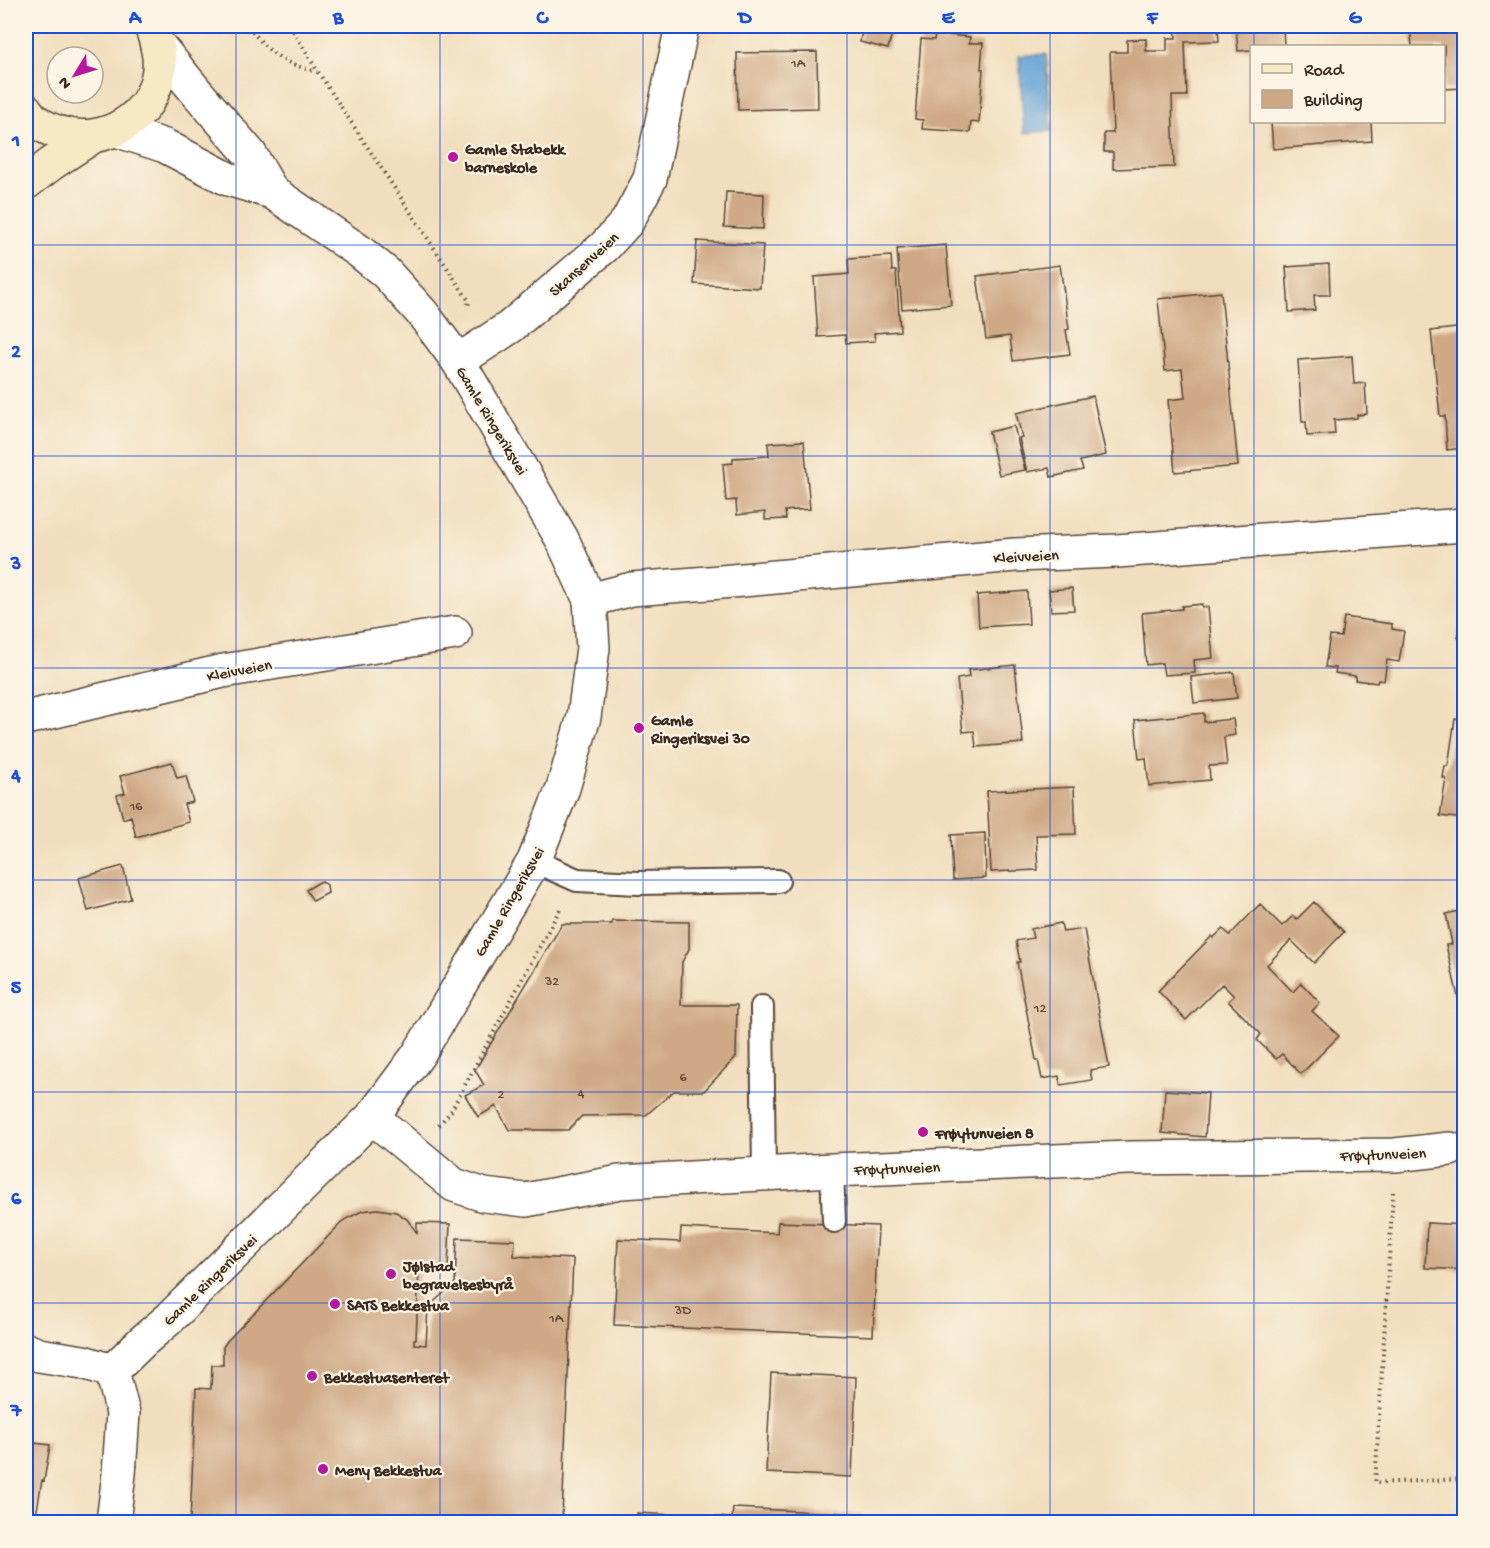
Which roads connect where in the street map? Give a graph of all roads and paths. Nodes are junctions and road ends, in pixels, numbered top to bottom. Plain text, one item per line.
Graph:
1 (249, 26) edge
2 (290, 26) edge
3 (682, 26) edge
4 (154, 35) edge
5 (318, 72) junction
6 (26, 110) edge
7 (104, 134) junction
8 (26, 183) edge
9 (272, 192) junction
10 (458, 360) junction
11 (1464, 525) edge
12 (590, 600) junction
13 (455, 633) dead end
14 (26, 718) edge
15 (534, 861) junction
16 (577, 880) junction
17 (778, 881) dead end
18 (762, 1007) dead end
19 (372, 1117) junction
20 (1450, 1149) dead end
21 (414, 1153) junction
22 (1395, 1155) junction
23 (832, 1170) junction
24 (765, 1174) junction
25 (834, 1221) dead end
26 (26, 1350) edge
27 (112, 1371) junction
28 (1464, 1479) edge
29 (113, 1522) edge

1 - 5 path
2 - 5 path
3 - 10 street, Skansenveien
4 - 7 main road
4 - 9 street, Gamle Ringeriksvei
5 - 10 path
6 - 7 main road
7 - 8 main road
7 - 9 street, Gamle Ringeriksvei
9 - 10 street, Gamle Ringeriksvei
10 - 12 street, Gamle Ringeriksvei
11 - 12 street, Kleivveien
12 - 15 street, Gamle Ringeriksvei
13 - 14 street, Kleivveien
15 - 16 lane
15 - 19 street, Gamle Ringeriksvei
16 - 17 lane
16 - 21 path
18 - 24 lane
19 - 21 street, Frøytunveien
19 - 27 street, Gamle Ringeriksvei
20 - 22 street, Frøytunveien
21 - 24 street, Frøytunveien
22 - 23 street, Frøytunveien
22 - 28 path
23 - 24 street, Frøytunveien
23 - 25 lane
26 - 27 street
27 - 29 street

